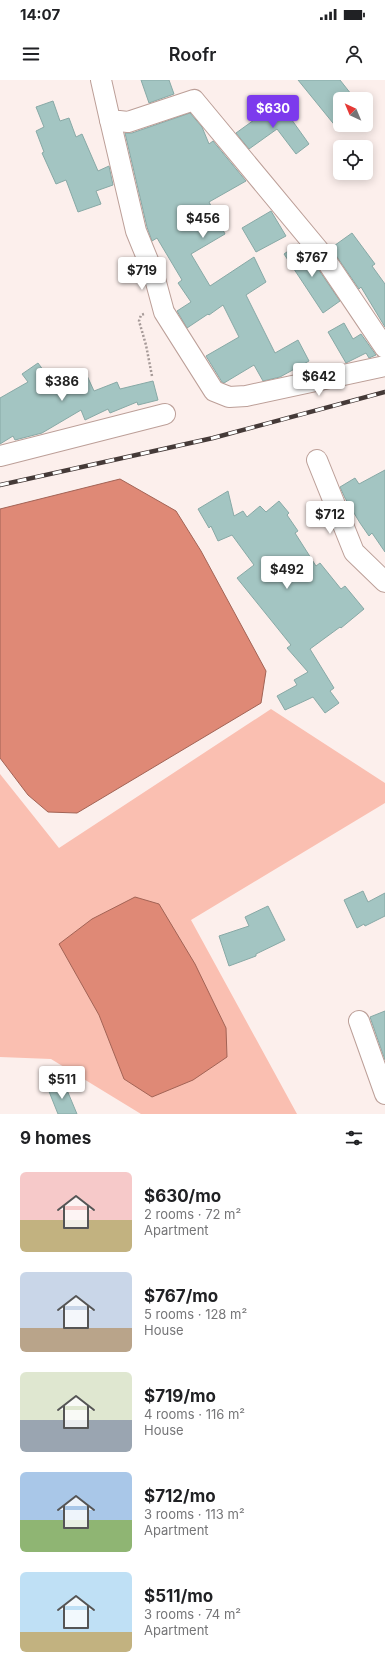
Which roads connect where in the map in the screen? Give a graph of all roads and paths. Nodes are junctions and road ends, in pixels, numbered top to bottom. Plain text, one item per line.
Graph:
1 (101, 80) edge
2 (110, 120) junction
3 (161, 304) junction
4 (385, 348) edge
5 (385, 366) edge
6 (152, 376) dead end
7 (165, 414) dead end
8 (0, 456) edge
9 (317, 460) dead end
10 (385, 582) edge
11 (359, 1021) dead end
12 (385, 1094) edge

1 - 2 street
2 - 3 street
2 - 4 street
3 - 5 street
3 - 6 path
7 - 8 street
9 - 10 street
11 - 12 street

